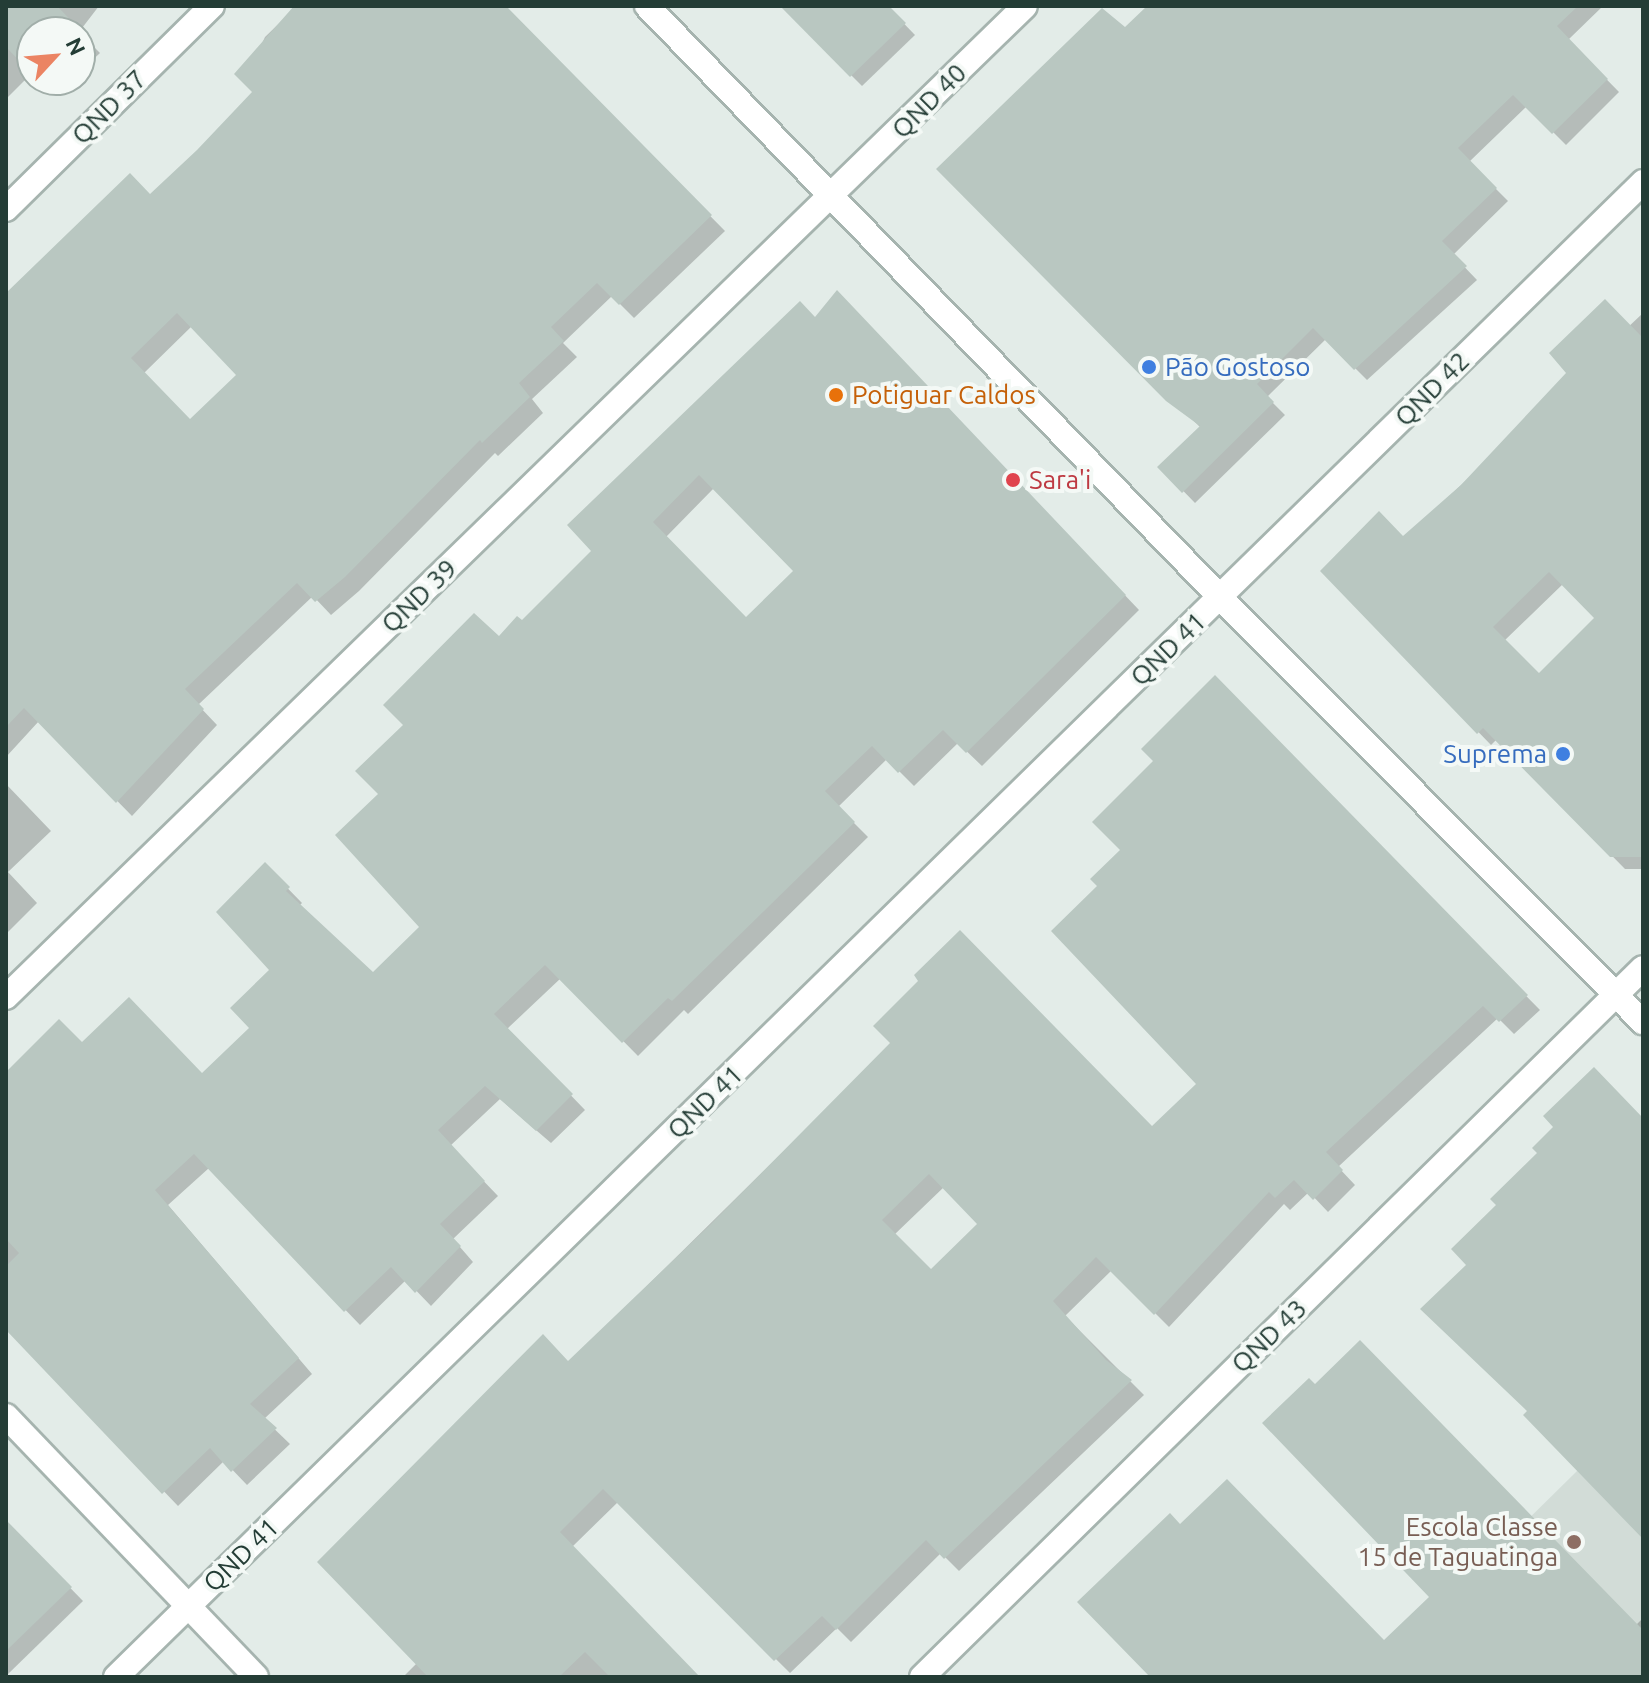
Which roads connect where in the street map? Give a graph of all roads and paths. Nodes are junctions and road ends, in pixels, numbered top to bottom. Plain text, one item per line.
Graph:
1 (212, 6) edge
2 (647, 6) edge
3 (1025, 6) edge
4 (1643, 182) edge
5 (833, 195) junction
6 (6, 209) edge
7 (1220, 597) junction
8 (1643, 968) edge
9 (1616, 995) junction
10 (6, 997) edge
11 (1643, 1022) edge
12 (6, 1416) edge
13 (189, 1607) junction
14 (116, 1677) edge
15 (256, 1677) edge
16 (922, 1677) edge

1 - 6 street, QND 37
2 - 5 street
3 - 5 street, QND 40
4 - 7 street, QND 42
5 - 7 street
5 - 10 street, QND 39
7 - 9 street
7 - 13 street, QND 41
8 - 9 street, QND 43
9 - 11 street
9 - 16 street, QND 43
12 - 13 street
13 - 14 street, QND 41
13 - 15 street

